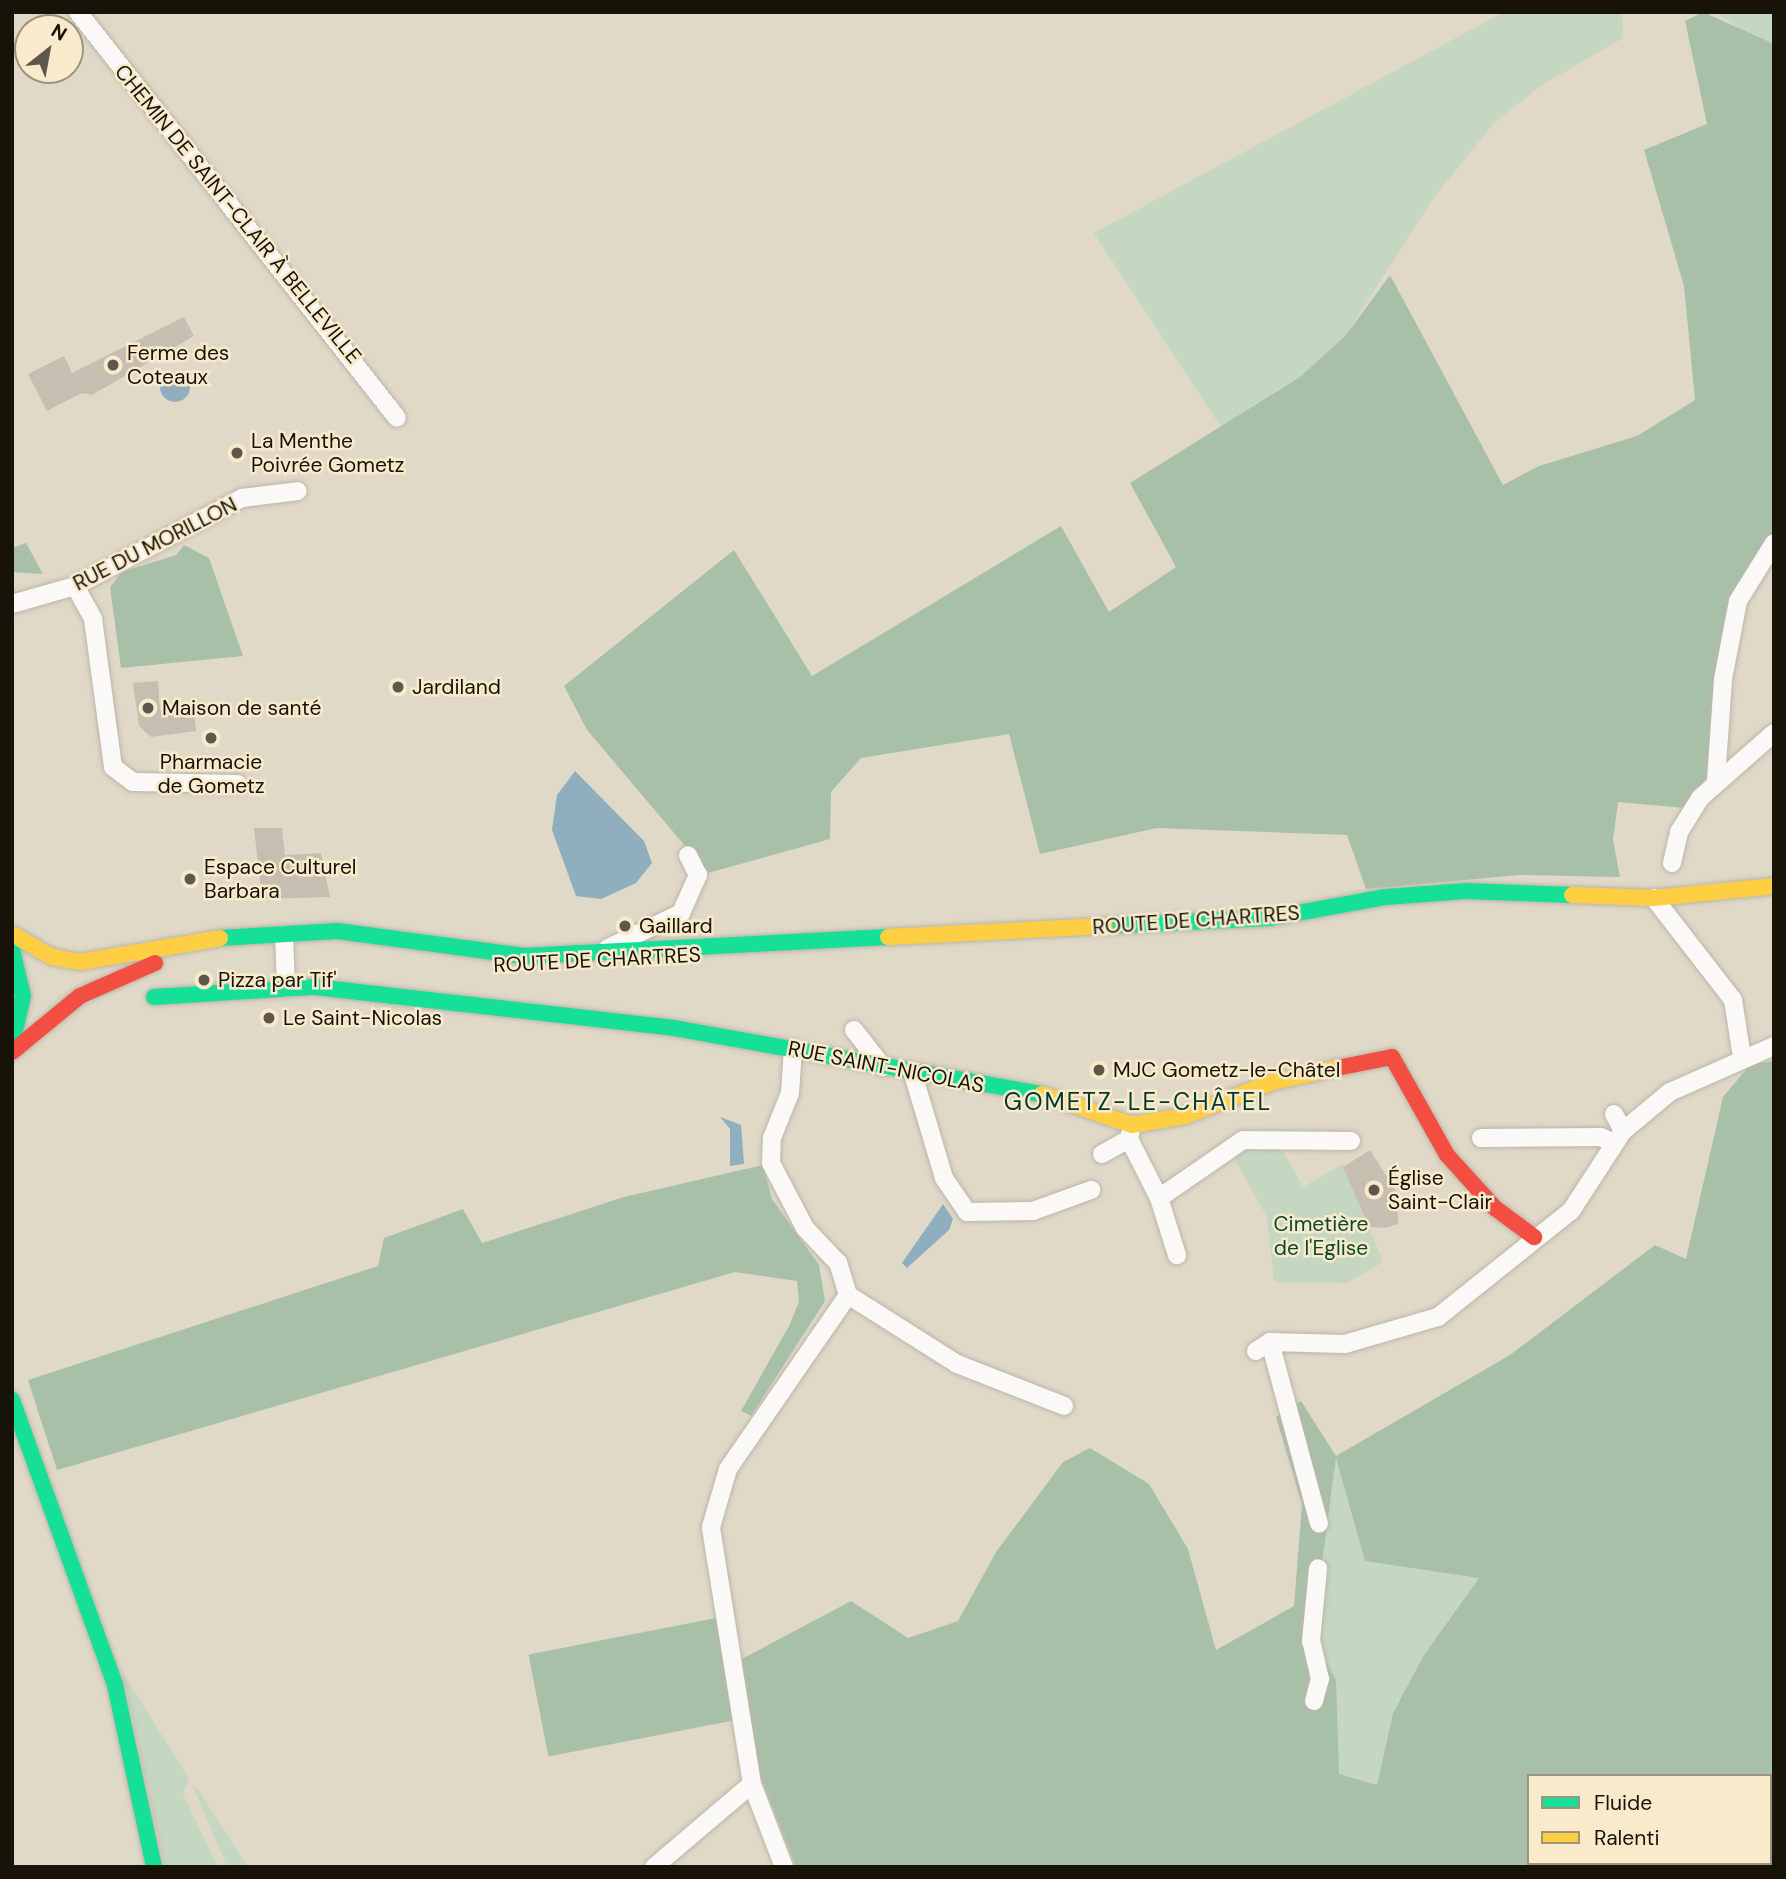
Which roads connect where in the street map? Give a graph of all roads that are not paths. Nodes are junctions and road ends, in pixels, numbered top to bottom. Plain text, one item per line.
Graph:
1 (78, 12) edge
2 (397, 418) dead end
3 (298, 491) dead end
4 (1774, 543) edge
5 (75, 586) junction
6 (12, 604) edge
7 (1774, 733) edge
8 (1717, 780) junction
9 (238, 784) dead end
10 (688, 855) dead end
11 (1672, 863) dead end
12 (1774, 886) edge
13 (1684, 896) junction
14 (1774, 896) edge
15 (1654, 898) junction
16 (12, 934) edge
17 (284, 942) junction
18 (12, 949) edge
19 (604, 957) junction
20 (286, 988) junction
21 (155, 997) dead end
22 (854, 1030) dead end
23 (12, 1044) edge
24 (1774, 1046) edge
25 (793, 1049) junction
26 (12, 1052) edge
27 (1742, 1057) junction
28 (883, 1067) junction
29 (913, 1074) junction
30 (1614, 1114) dead end
31 (1131, 1132) junction
32 (1619, 1137) junction
33 (1481, 1138) dead end
34 (1351, 1141) dead end
35 (1102, 1154) dead end
36 (1091, 1190) dead end
37 (1159, 1198) junction
38 (1534, 1237) junction
39 (1177, 1255) dead end
40 (848, 1295) junction
41 (12, 1400) edge
42 (1064, 1406) dead end
43 (1319, 1524) dead end
44 (1318, 1568) dead end
45 (1314, 1701) dead end
46 (752, 1784) junction
47 (154, 1867) edge
48 (654, 1867) edge
49 (784, 1867) edge

1 - 2 street, CHEMIN DE SAINT-CLAIR À BELLEVILLE
3 - 5 street, RUE DU MORILLON
4 - 8 street
5 - 6 street, RUE DU MORILLON
5 - 9 street
7 - 8 street
8 - 11 street
10 - 19 street
12 - 13 main road, ROUTE DE CHARTRES
13 - 14 main road, ROUTE DE CHARTRES
13 - 15 main road, ROUTE DE CHARTRES
15 - 19 main road, ROUTE DE CHARTRES
15 - 27 street
16 - 17 main road, ROUTE DE CHARTRES
17 - 19 main road, ROUTE DE CHARTRES
17 - 20 street
17 - 26 main road, ROUTE DE CHARTRES
18 - 23 main road
20 - 21 main road, RUE SAINT-NICOLAS
20 - 25 main road, RUE SAINT-NICOLAS
22 - 28 street
24 - 27 street
25 - 28 main road, RUE SAINT-NICOLAS
25 - 40 street
27 - 32 street
28 - 29 main road, RUE SAINT-NICOLAS
29 - 31 main road, RUE SAINT-NICOLAS
29 - 36 street
30 - 32 street
31 - 35 street
31 - 37 street
31 - 38 main road
32 - 33 street
32 - 38 street
34 - 37 street
37 - 39 street
38 - 43 street
40 - 42 street
40 - 46 street
41 - 47 main road
44 - 45 street
46 - 48 street
46 - 49 street

